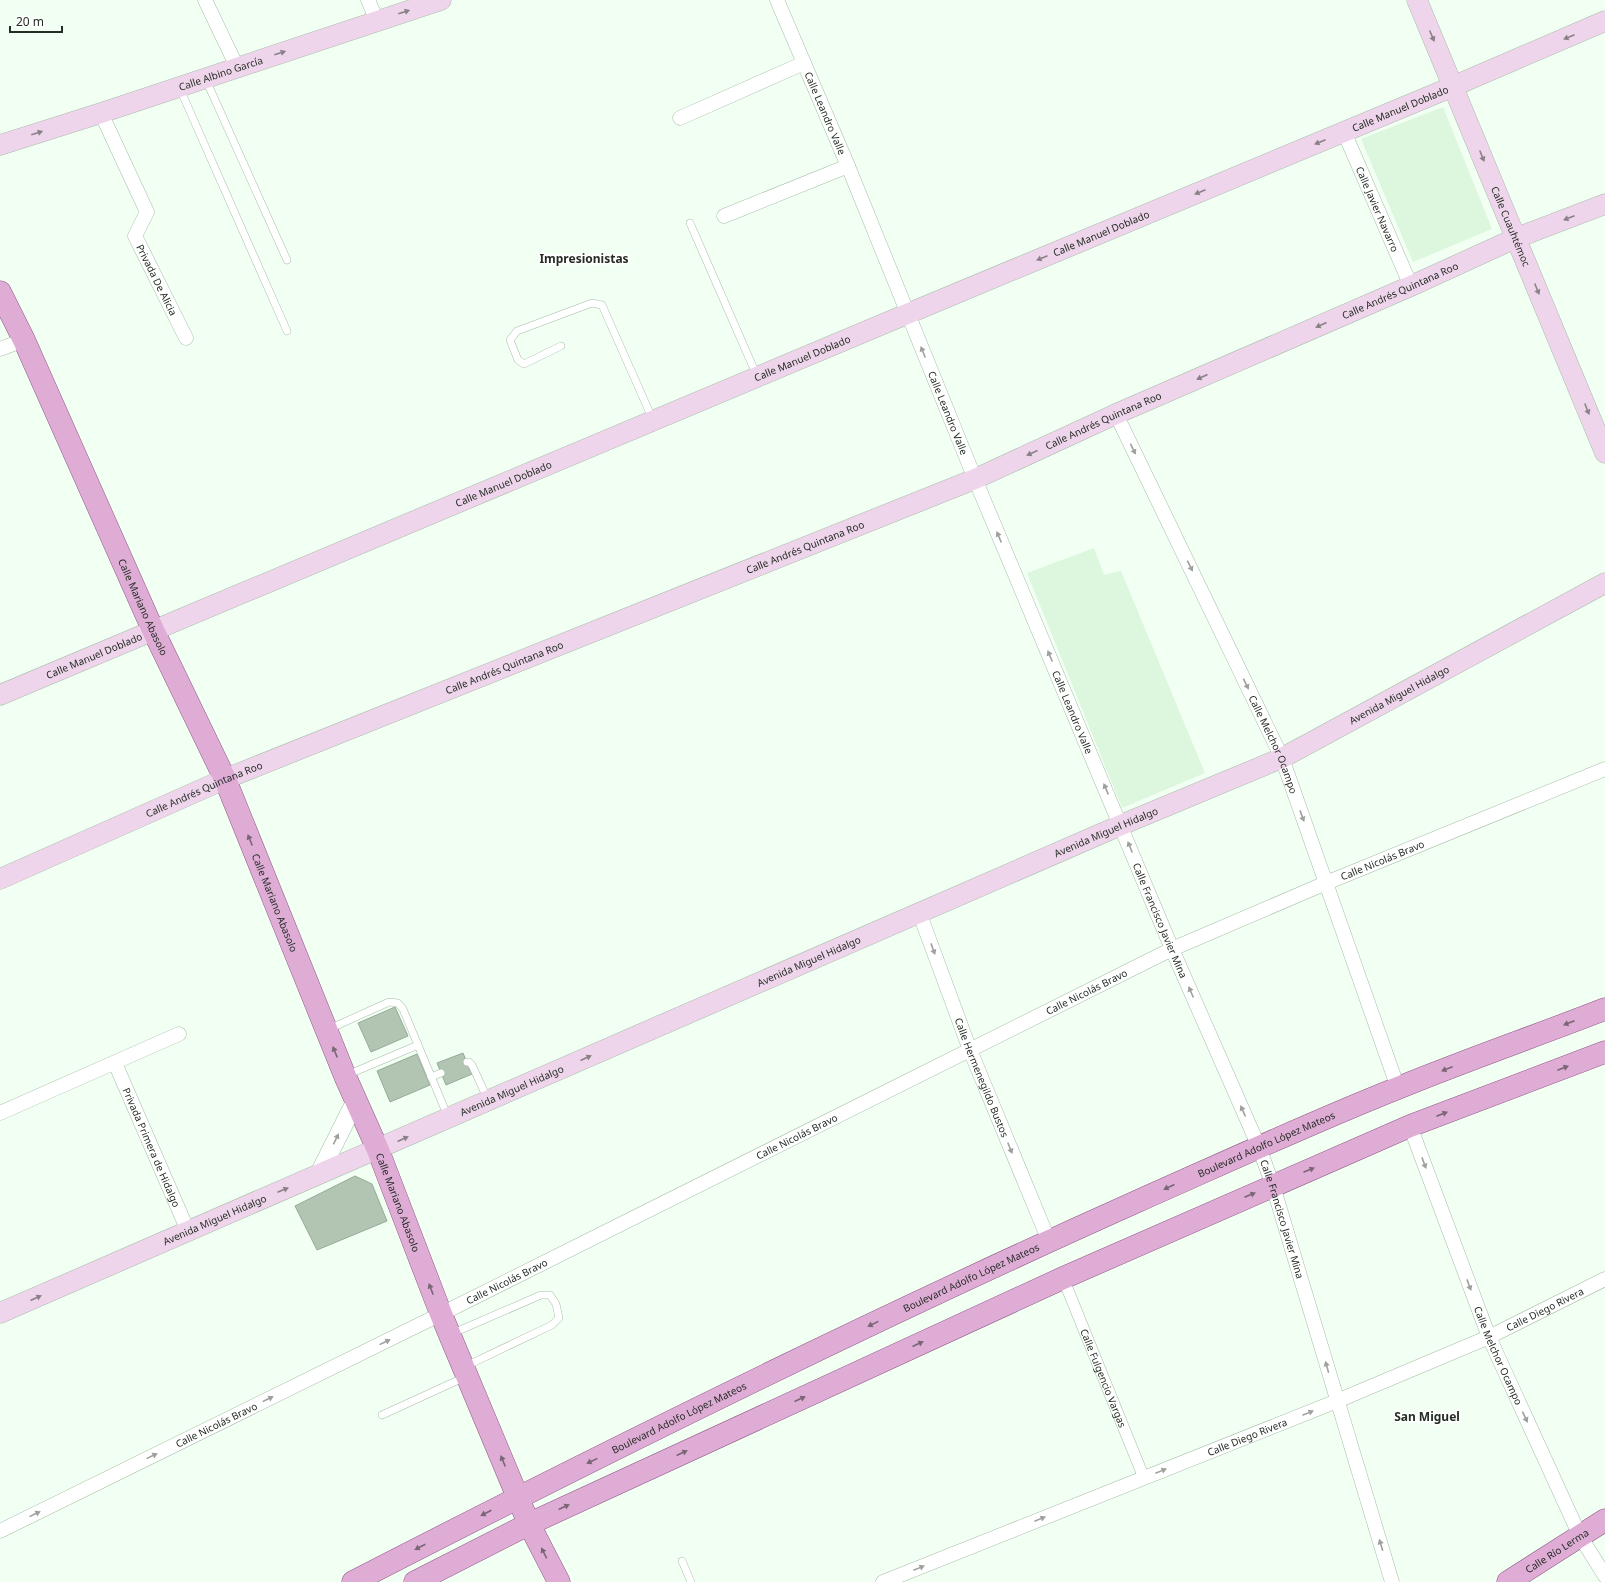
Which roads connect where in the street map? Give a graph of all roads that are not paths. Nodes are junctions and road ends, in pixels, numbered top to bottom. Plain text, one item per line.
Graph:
1 (205, 0) edge
2 (368, 0) edge
3 (441, 0) edge
4 (777, 0) edge
5 (1417, 0) edge
6 (377, 21) junction
7 (1605, 21) edge
8 (804, 63) junction
9 (237, 67) junction
10 (206, 78) junction
11 (1454, 86) junction
12 (179, 87) junction
13 (102, 113) junction
14 (680, 118) dead end
15 (1344, 132) junction
16 (0, 145) edge
17 (848, 166) junction
18 (1605, 204) edge
19 (724, 216) dead end
20 (690, 223) dead end
21 (1516, 238) junction
22 (287, 260) dead end
23 (1410, 286) junction
24 (0, 292) edge
25 (907, 314) junction
26 (288, 331) dead end
27 (186, 338) dead end
28 (24, 340) junction
29 (561, 346) dead end
30 (0, 349) edge
31 (758, 376) junction
32 (1116, 414) junction
33 (654, 420) junction
34 (1605, 453) edge
35 (975, 478) junction
36 (1605, 583) edge
37 (153, 630) junction
38 (0, 694) edge
39 (1282, 758) junction
40 (1605, 769) edge
41 (226, 779) junction
42 (1121, 825) junction
43 (0, 879) edge
44 (1326, 883) junction
45 (919, 912) junction
46 (1172, 949) junction
47 (1605, 1010) edge
48 (327, 1030) junction
49 (179, 1034) dead end
50 (418, 1045) junction
51 (970, 1050) junction
52 (1605, 1052) edge
53 (467, 1062) dead end
54 (115, 1063) junction
55 (441, 1073) dead end
56 (345, 1076) junction
57 (431, 1077) junction
58 (1398, 1088) junction
59 (356, 1100) junction
60 (488, 1101) junction
61 (0, 1113) edge
62 (448, 1118) junction
63 (1410, 1126) junction
64 (1259, 1147) junction
65 (378, 1150) junction
66 (319, 1174) junction
67 (1273, 1186) junction
68 (188, 1231) junction
69 (1048, 1241) junction
70 (1063, 1278) junction
71 (1605, 1279) edge
72 (1, 1310) edge
73 (441, 1314) junction
74 (450, 1334) junction
75 (1489, 1337) junction
76 (466, 1372) junction
77 (1337, 1401) junction
78 (382, 1415) dead end
79 (1144, 1478) junction
80 (518, 1497) junction
81 (1605, 1520) edge
82 (529, 1524) junction
83 (0, 1531) edge
84 (1580, 1536) junction
85 (682, 1561) dead end
86 (1605, 1576) edge
87 (353, 1582) edge
88 (415, 1582) edge
89 (558, 1582) edge
90 (691, 1582) edge
91 (883, 1582) edge
92 (1392, 1582) edge
93 (1508, 1582) edge

1 - 9 street
2 - 6 street
6 -> 3 main road, Calle Albino García
4 - 8 street, Calle Leandro Valle
5 -> 11 main road, Calle Cuauhtémoc
9 -> 6 main road, Calle Albino García
7 -> 11 main road, Calle Manuel Doblado
8 - 14 street
8 - 17 street, Calle Leandro Valle
9 - 10 main road, Calle Albino García
10 - 12 main road, Calle Albino García
10 - 22 lane
11 - 15 main road, Calle Manuel Doblado
11 -> 21 main road, Calle Cuauhtémoc
12 - 13 main road, Calle Albino García
12 - 26 lane
16 -> 13 main road, Calle Albino García
13 - 27 street, Privada De Alicia
15 - 23 street, Calle Javier Navarro
15 -> 25 main road, Calle Manuel Doblado
17 - 19 street
17 - 25 street, Calle Leandro Valle
18 -> 21 main road, Calle Andrés Quintana Roo
20 - 31 lane
21 - 23 main road, Calle Andrés Quintana Roo
21 -> 34 main road, Calle Cuauhtémoc
23 -> 32 main road, Calle Andrés Quintana Roo
24 - 28 main road, Calle Mariano Abasolo
25 - 31 main road, Calle Manuel Doblado
35 -> 25 street, Calle Leandro Valle
28 - 30 street
28 - 37 main road, Calle Mariano Abasolo
29 - 33 lane
31 - 33 main road, Calle Manuel Doblado
32 -> 35 main road, Calle Andrés Quintana Roo
32 -> 39 street, Calle Melchor Ocampo
33 - 37 main road, Calle Manuel Doblado
35 - 41 main road, Calle Andrés Quintana Roo
42 -> 35 street, Calle Leandro Valle
36 - 39 main road, Avenida Miguel Hidalgo
37 - 38 main road, Calle Manuel Doblado
37 - 41 main road, Calle Mariano Abasolo
39 - 42 main road, Avenida Miguel Hidalgo
39 -> 44 street, Calle Melchor Ocampo
40 - 44 street, Calle Nicolás Bravo
41 - 43 main road, Calle Andrés Quintana Roo
48 -> 41 main road, Calle Mariano Abasolo
42 - 45 main road, Avenida Miguel Hidalgo
46 -> 42 street, Calle Francisco Javier Mina
44 - 46 street, Calle Nicolás Bravo
44 - 58 street, Calle Melchor Ocampo
45 -> 51 street, Calle Hermenegildo Bustos
60 -> 45 main road, Avenida Miguel Hidalgo
46 - 51 street, Calle Nicolás Bravo
64 -> 46 street, Calle Francisco Javier Mina
47 -> 58 main road, Boulevard Adolfo López Mateos
48 - 50 lane
56 -> 48 main road, Calle Mariano Abasolo
49 - 54 street
50 - 56 lane
50 - 57 lane
51 -> 69 street, Calle Hermenegildo Bustos
51 - 73 street, Calle Nicolás Bravo
63 -> 52 main road
53 - 60 lane
54 - 61 street
54 - 68 street, Privada Primera de Hidalgo
55 - 57 lane
56 - 59 main road, Calle Mariano Abasolo
57 - 62 lane
58 - 64 main road, Boulevard Adolfo López Mateos
59 - 65 main road, Calle Mariano Abasolo
66 -> 59 street
60 - 62 main road, Avenida Miguel Hidalgo
65 -> 62 main road, Avenida Miguel Hidalgo
67 -> 63 main road
63 -> 75 street, Calle Melchor Ocampo
64 - 67 street, Calle Francisco Javier Mina
64 -> 69 main road, Boulevard Adolfo López Mateos
65 - 66 main road, Avenida Miguel Hidalgo
73 -> 65 main road, Calle Mariano Abasolo
68 -> 66 main road, Avenida Miguel Hidalgo
70 -> 67 main road
77 -> 67 street, Calle Francisco Javier Mina
72 -> 68 main road, Avenida Miguel Hidalgo
69 -> 80 main road, Boulevard Adolfo López Mateos
70 - 79 street, Calle Fulgencio Vargas
82 -> 70 main road
71 - 75 street, Calle Diego Rivera
73 - 74 main road, Calle Mariano Abasolo
83 -> 73 street, Calle Nicolás Bravo
74 - 76 main road, Calle Mariano Abasolo
74 - 76 lane
75 - 77 street, Calle Diego Rivera
75 -> 84 street, Calle Melchor Ocampo
76 - 78 lane
80 -> 76 main road, Calle Mariano Abasolo
79 -> 77 street, Calle Diego Rivera
92 -> 77 street, Calle Francisco Javier Mina
91 -> 79 street, Calle Diego Rivera
80 - 82 main road, Calle Mariano Abasolo
80 -> 87 main road, Boulevard Adolfo López Mateos
81 - 84 main road, Calle Río Lerma
82 - 88 main road
89 -> 82 main road, Calle Mariano Abasolo
84 - 86 street, Calle Melchor Ocampo
84 - 93 main road, Calle Río Lerma
85 - 90 lane

